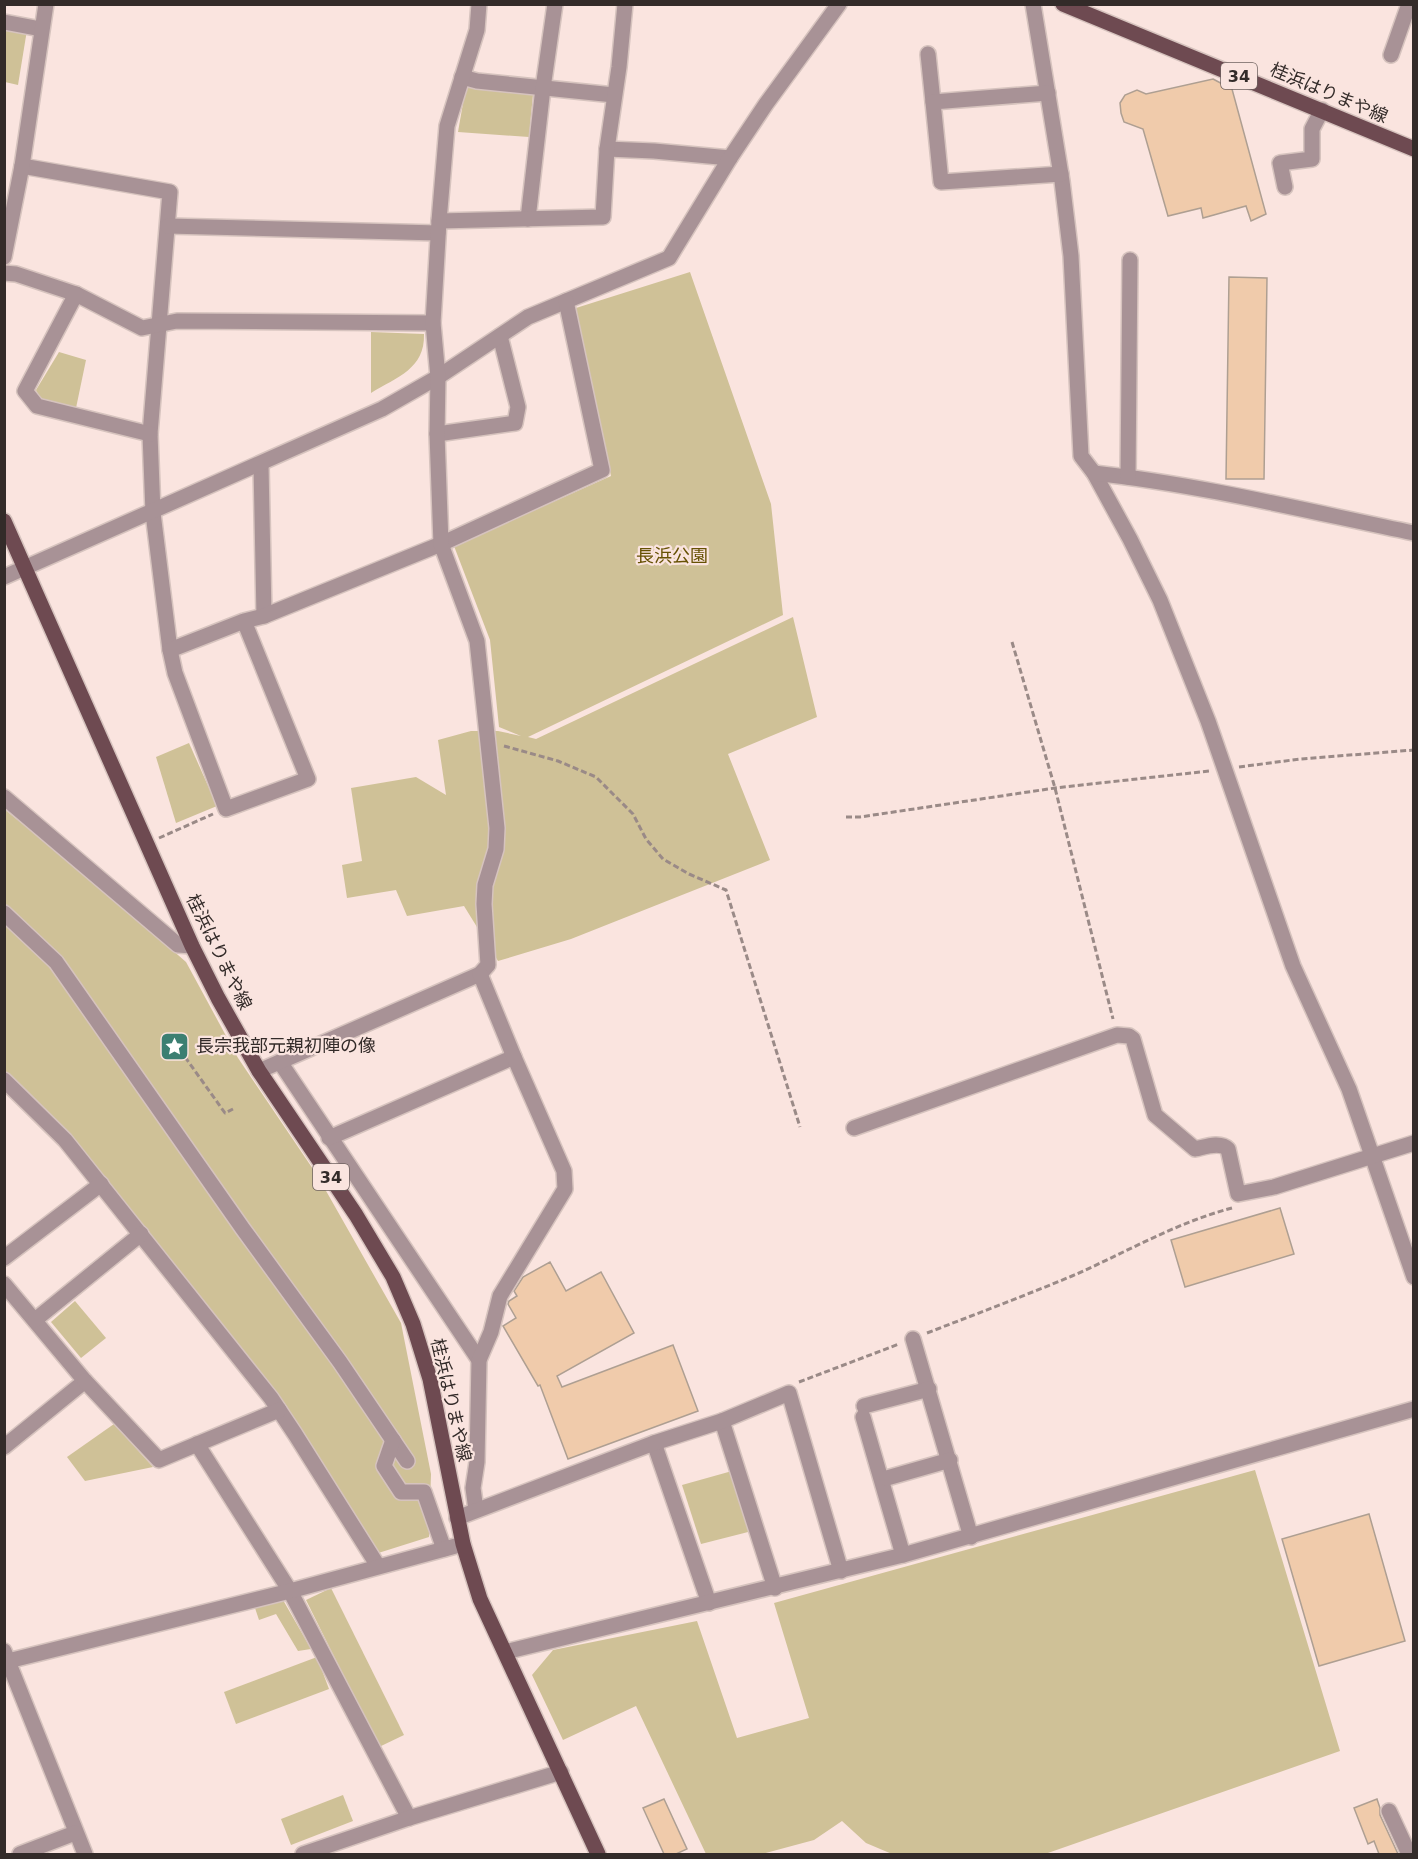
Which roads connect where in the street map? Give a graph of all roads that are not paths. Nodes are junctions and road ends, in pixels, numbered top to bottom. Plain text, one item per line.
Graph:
1 (46, 4) edge
2 (479, 4) edge
3 (555, 4) edge
4 (624, 4) edge
5 (839, 4) edge
6 (1033, 4) edge
7 (1063, 4) edge
8 (1409, 4) edge
9 (4, 22) edge
10 (41, 28) junction
11 (928, 54) dead end
12 (1391, 55) dead end
13 (462, 77) junction
14 (543, 88) junction
15 (1048, 93) junction
16 (614, 95) junction
17 (933, 102) junction
18 (1322, 110) junction
19 (607, 149) junction
20 (1413, 149) edge
21 (730, 158) junction
22 (22, 166) junction
23 (1061, 174) junction
24 (1285, 188) dead end
25 (528, 219) junction
26 (168, 226) junction
27 (439, 227) junction
28 (4, 257) edge
29 (1130, 260) dead end
30 (4, 273) edge
31 (76, 294) junction
32 (566, 301) junction
33 (433, 323) junction
34 (159, 325) junction
35 (500, 336) junction
36 (438, 376) junction
37 (150, 434) junction
38 (437, 434) junction
39 (261, 465) junction
40 (1094, 473) junction
41 (1128, 477) junction
42 (153, 513) junction
43 (4, 522) edge
44 (1413, 533) edge
45 (441, 544) junction
46 (26, 568) junction
47 (4, 577) edge
48 (264, 616) junction
49 (244, 621) junction
50 (170, 650) junction
51 (4, 797) edge
52 (4, 913) edge
53 (192, 946) junction
54 (480, 974) junction
55 (514, 1057) junction
56 (279, 1062) junction
57 (259, 1071) junction
58 (6, 1084) edge
59 (854, 1128) dead end
60 (329, 1138) junction
61 (1413, 1143) edge
62 (1373, 1156) junction
63 (101, 1184) junction
64 (141, 1234) junction
65 (4, 1258) edge
66 (1413, 1277) edge
67 (4, 1284) edge
68 (34, 1320) junction
69 (914, 1339) road end
70 (479, 1360) junction
71 (85, 1382) junction
72 (929, 1389) junction
73 (1413, 1409) edge
74 (279, 1410) junction
75 (722, 1421) junction
76 (393, 1440) junction
77 (654, 1443) junction
78 (197, 1444) junction
79 (4, 1447) edge
80 (950, 1460) junction
81 (407, 1461) dead end
82 (887, 1478) dead end
83 (476, 1510) junction
84 (457, 1518) junction
85 (971, 1537) junction
86 (462, 1544) junction
87 (444, 1549) junction
88 (903, 1555) junction
89 (378, 1566) junction
90 (841, 1571) junction
91 (776, 1588) junction
92 (290, 1591) junction
93 (709, 1604) junction
94 (505, 1652) junction
95 (6, 1658) edge
96 (561, 1772) junction
97 (1389, 1811) dead end
98 (409, 1818) junction
99 (75, 1833) junction
100 (20, 1854) edge
101 (85, 1854) edge
102 (303, 1854) edge
103 (598, 1854) edge
104 (1409, 1854) edge

1 - 10 street
2 - 13 street
3 - 14 street
4 - 16 street
5 - 21 street
6 - 15 street
7 - 18 main road, 桂浜はりまや線 / 34
8 - 12 street
9 - 10 street
10 - 22 street
11 - 17 street
13 - 14 street
13 - 27 street
14 - 16 street
14 - 25 street
15 - 17 street
15 - 23 street
16 - 19 street
17 - 23 street
18 - 20 main road, 桂浜はりまや線 / 34
18 - 24 street
19 - 21 street
19 - 25 street
21 - 32 street
22 - 26 street
22 - 28 street
23 - 40 street
25 - 27 street
26 - 27 street
26 - 34 street
27 - 33 street
29 - 41 street
30 - 31 street
31 - 34 street
31 - 37 street
32 - 35 street
32 - 45 street
33 - 34 street
33 - 36 street
34 - 37 street
35 - 36 street
35 - 38 street
36 - 38 street
36 - 39 street
37 - 42 street
38 - 45 street
39 - 42 street
39 - 48 street
40 - 41 street
40 - 62 street
41 - 44 street
42 - 46 street
42 - 50 street
43 - 46 main road, 桂浜はりまや線 / 34
45 - 48 street
45 - 54 street
46 - 47 street
46 - 53 main road, 桂浜はりまや線 / 34
48 - 49 street
49 - 50 street
49 - 50 street
51 - 53 street
52 - 76 street
53 - 57 main road, 桂浜はりまや線 / 34
54 - 55 street
54 - 56 street
55 - 60 street
55 - 70 street
56 - 57 street
56 - 60 street
57 - 84 main road, 桂浜はりまや線 / 34
58 - 63 street
59 - 62 street
60 - 70 street
61 - 62 street
62 - 66 street
63 - 64 street
63 - 65 street
64 - 68 street
64 - 74 street
67 - 68 street
68 - 71 street
69 - 72 street
70 - 83 street
71 - 78 street
71 - 79 street
72 - 80 street
72 - 88 street
73 - 85 street
74 - 78 street
74 - 89 street
75 - 77 street
75 - 90 street
75 - 91 street
76 - 81 street
76 - 87 street
77 - 83 street
77 - 93 street
78 - 92 street
80 - 82 street
80 - 85 street
83 - 84 street
84 - 86 main road, 桂浜はりまや線 / 34
85 - 88 street
86 - 87 street
86 - 94 main road, 桂浜はりまや線 / 34
87 - 89 street
88 - 90 street
89 - 92 street
90 - 91 street
91 - 93 street
92 - 95 street
92 - 98 street
93 - 94 street
94 - 96 main road, 桂浜はりまや線 / 34
95 - 99 street
96 - 98 street
96 - 103 main road, 桂浜はりまや線 / 34
97 - 104 street
98 - 102 street
99 - 100 street
99 - 101 street

